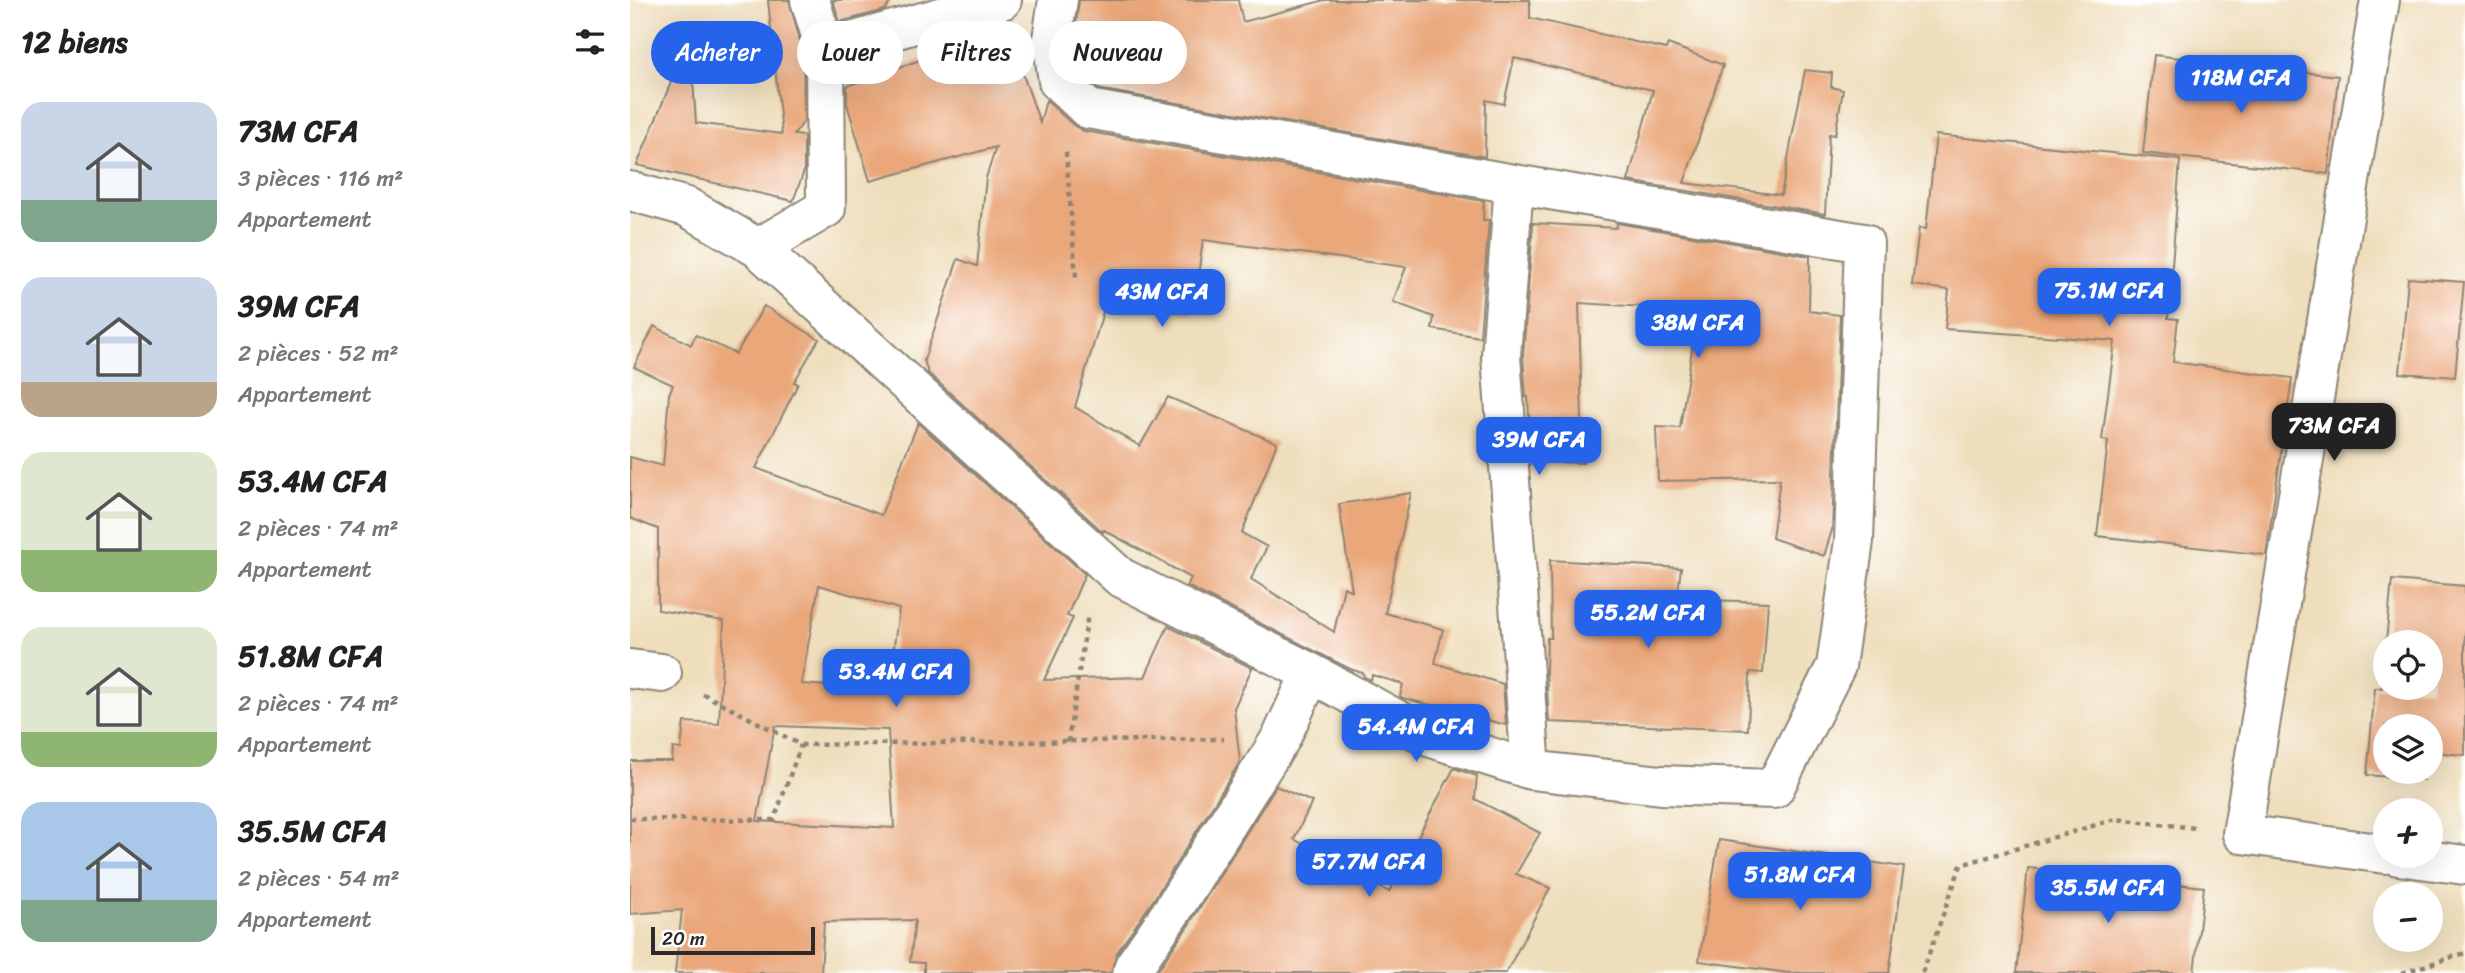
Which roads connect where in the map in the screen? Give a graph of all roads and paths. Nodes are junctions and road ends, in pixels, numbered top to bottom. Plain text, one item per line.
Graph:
1 (810, 0) edge
2 (1002, 0) edge
3 (1058, 0) edge
4 (2379, 0) edge
5 (816, 21) edge
6 (903, 27) edge
7 (825, 84) edge
8 (1088, 109) junction
9 (1514, 184) junction
10 (630, 191) edge
11 (758, 248) junction
12 (1076, 277) dead end
13 (1103, 561) junction
14 (646, 671) edge
15 (1311, 673) junction
16 (1281, 738) junction
17 (1068, 741) junction
18 (801, 745) junction
19 (1531, 771) junction
20 (630, 819) edge
21 (2242, 834) junction
22 (2373, 852) edge
23 (2443, 862) edge
24 (2465, 865) edge
25 (2465, 953) edge
26 (1132, 973) edge
27 (1922, 973) edge
28 (2402, 973) edge

1 - 5 street
2 - 6 street
3 - 8 street
4 - 21 street
7 - 11 street
8 - 9 street
8 - 12 path
9 - 19 street
9 - 19 street
10 - 11 street
11 - 13 street
13 - 15 street
13 - 17 path
14 - 18 path
15 - 16 street
15 - 19 street
16 - 17 path
16 - 26 street
17 - 18 path
18 - 20 path
21 - 22 street
21 - 27 path
23 - 24 street
25 - 28 path

